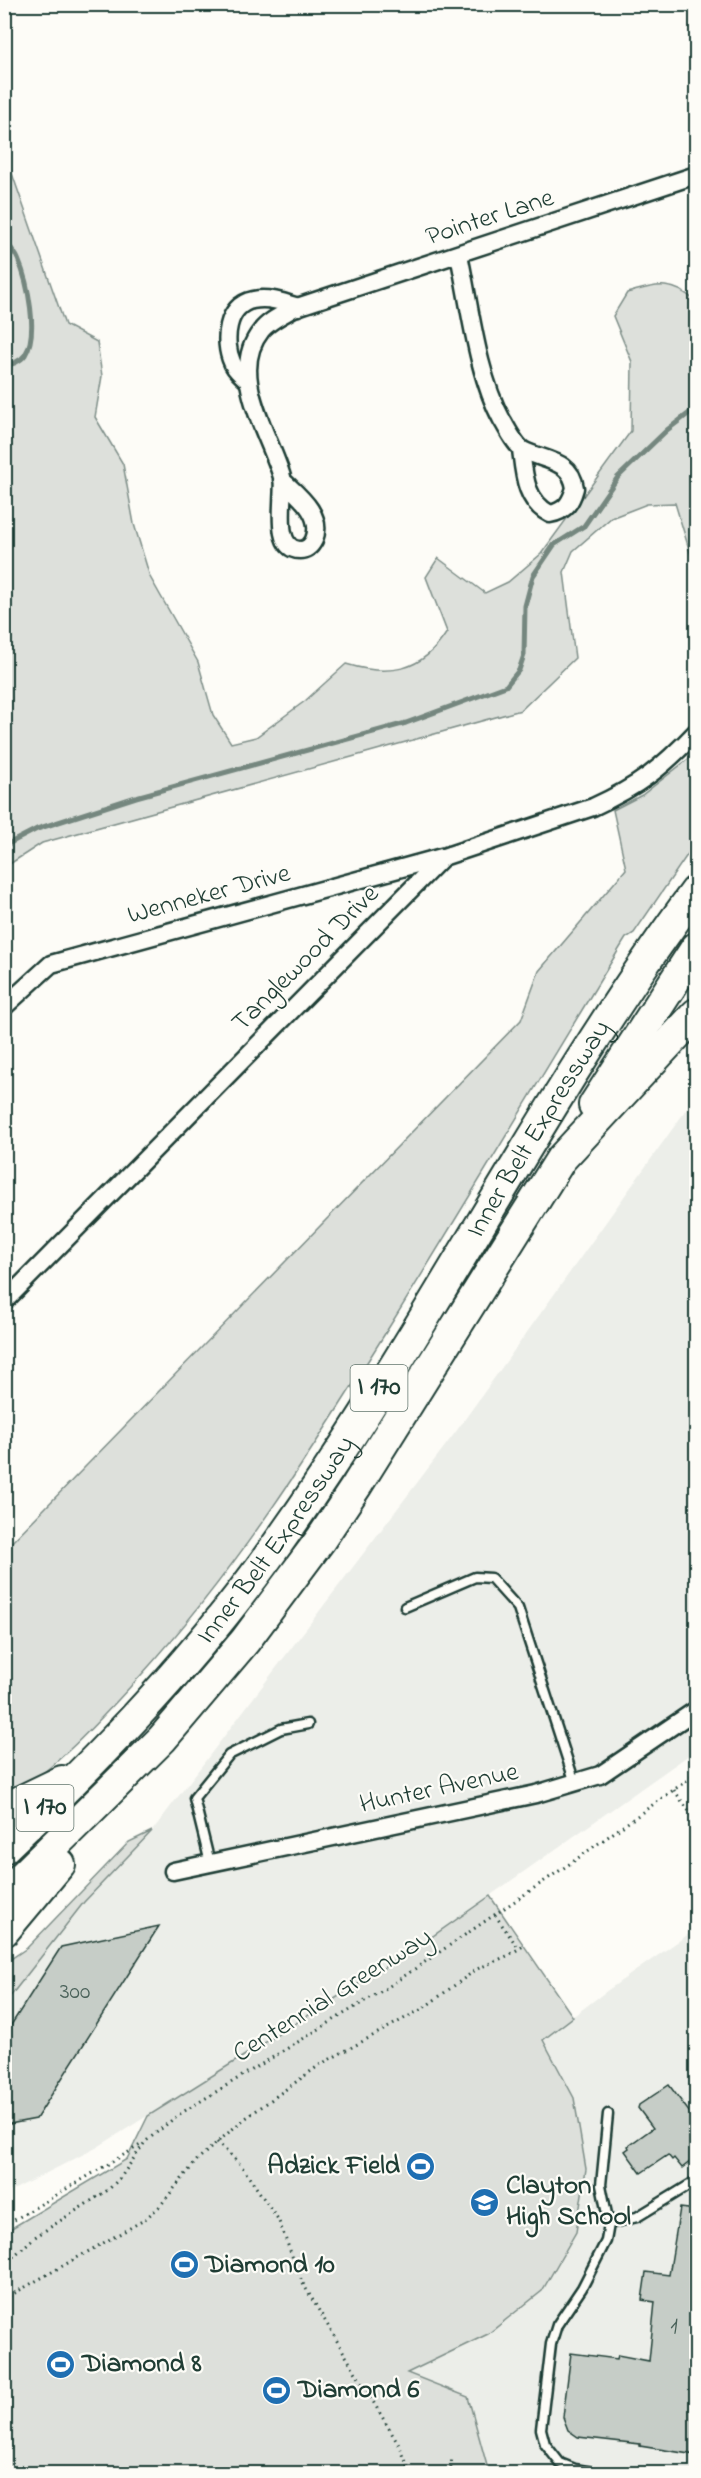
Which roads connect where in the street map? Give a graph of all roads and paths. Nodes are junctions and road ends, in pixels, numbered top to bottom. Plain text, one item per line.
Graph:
1 (696, 176) edge
2 (459, 255) junction
3 (298, 307) junction
4 (247, 380) junction
5 (521, 449) dead end
6 (282, 480) dead end
7 (696, 732) edge
8 (443, 857) junction
9 (696, 865) edge
10 (696, 891) edge
11 (696, 948) edge
12 (633, 980) junction
13 (4, 1008) edge
14 (696, 1014) edge
15 (561, 1159) junction
16 (4, 1302) edge
17 (405, 1607) dead end
18 (696, 1710) edge
19 (308, 1724) dead end
20 (162, 1739) junction
21 (86, 1769) junction
22 (696, 1774) edge
23 (575, 1783) junction
24 (675, 1790) junction
25 (4, 1809) edge
26 (696, 1821) edge
27 (4, 1848) edge
28 (210, 1863) junction
29 (173, 1871) dead end
30 (4, 1895) edge
31 (495, 1915) junction
32 (4, 1931) edge
33 (525, 1945) dead end
34 (519, 1949) junction
35 (608, 2114) dead end
36 (145, 2142) junction
37 (217, 2142) junction
38 (696, 2181) edge
39 (609, 2224) junction
40 (4, 2226) edge
41 (4, 2265) edge
42 (4, 2299) edge
43 (452, 2457) dead end
44 (411, 2474) edge
45 (450, 2474) edge
46 (604, 2474) edge

1 - 2 street, Pointer Lane
2 - 3 street, Pointer Lane
2 - 5 street
3 - 4 street, Pointer Lane
3 - 4 street, Pointer Lane
4 - 6 street, Pointer Lane
7 - 8 street, Tanglewood Drive
8 - 13 street, Wenneker Drive
8 - 16 street, Tanglewood Drive
9 - 12 highway
10 - 12 highway, Inner Belt Expressway / I 170
11 - 15 highway, Inner Belt Expressway / I 170
12 - 21 highway, Inner Belt Expressway / I 170
14 - 15 highway
15 - 20 highway, Inner Belt Expressway / I 170
17 - 23 lane
18 - 23 street, Hunter Avenue
19 - 28 lane
20 - 30 highway, Inner Belt Expressway / I 170
20 - 32 highway
21 - 25 highway
21 - 27 highway, Inner Belt Expressway / I 170
22 - 24 path, Centennial Greenway
23 - 28 street, Hunter Avenue
24 - 26 path
24 - 31 path, Centennial Greenway
28 - 29 street, Hunter Avenue
31 - 34 path
31 - 36 path, Centennial Greenway
33 - 34 path
34 - 37 path
35 - 39 lane
36 - 40 path
36 - 41 path, Centennial Greenway
37 - 42 path
37 - 44 path
38 - 39 lane
39 - 46 lane
43 - 45 path

